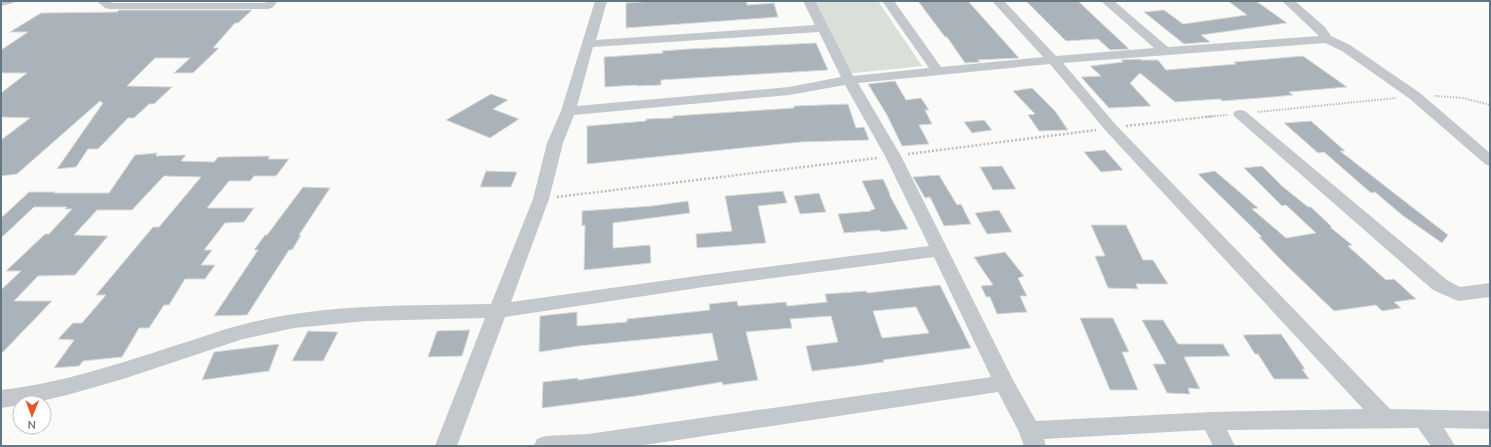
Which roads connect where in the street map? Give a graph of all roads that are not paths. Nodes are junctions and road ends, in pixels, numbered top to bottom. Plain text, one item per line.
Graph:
1 (9, 1) edge
2 (103, 1) edge
3 (272, 1) edge
4 (601, 1) edge
5 (809, 1) edge
6 (888, 1) edge
7 (998, 1) edge
8 (1106, 1) edge
9 (1288, 1) edge
10 (1, 4) edge
11 (189, 4) edge
12 (822, 28) junction
13 (1327, 39) junction
14 (587, 44) junction
15 (1165, 51) junction
16 (1053, 60) junction
17 (938, 72) junction
18 (849, 80) junction
19 (568, 111) junction
20 (1240, 114) road end
21 (1490, 161) edge
22 (940, 250) junction
23 (1490, 290) edge
24 (497, 311) junction
25 (1004, 383) junction
26 (1, 399) edge
27 (1385, 418) junction
28 (1424, 418) junction
29 (1490, 420) edge
30 (1212, 421) junction
31 (1032, 438) edge
32 (446, 446) edge
33 (546, 446) edge
34 (1224, 446) edge
35 (1444, 446) edge

1 - 10 street
2 - 11 street
3 - 11 street
4 - 14 street
5 - 12 street
6 - 17 street
7 - 16 street
8 - 15 street
9 - 13 street
12 - 14 street
12 - 18 street
13 - 15 street
13 - 21 street
14 - 19 street
15 - 16 street
16 - 17 street
16 - 27 street
17 - 18 street
18 - 19 street
18 - 22 street
19 - 24 street
20 - 23 street
22 - 24 street
22 - 25 street
24 - 26 street
24 - 32 street
25 - 31 street
25 - 33 street
27 - 28 street
27 - 30 street
28 - 29 street
28 - 35 street
30 - 31 street
30 - 34 street

